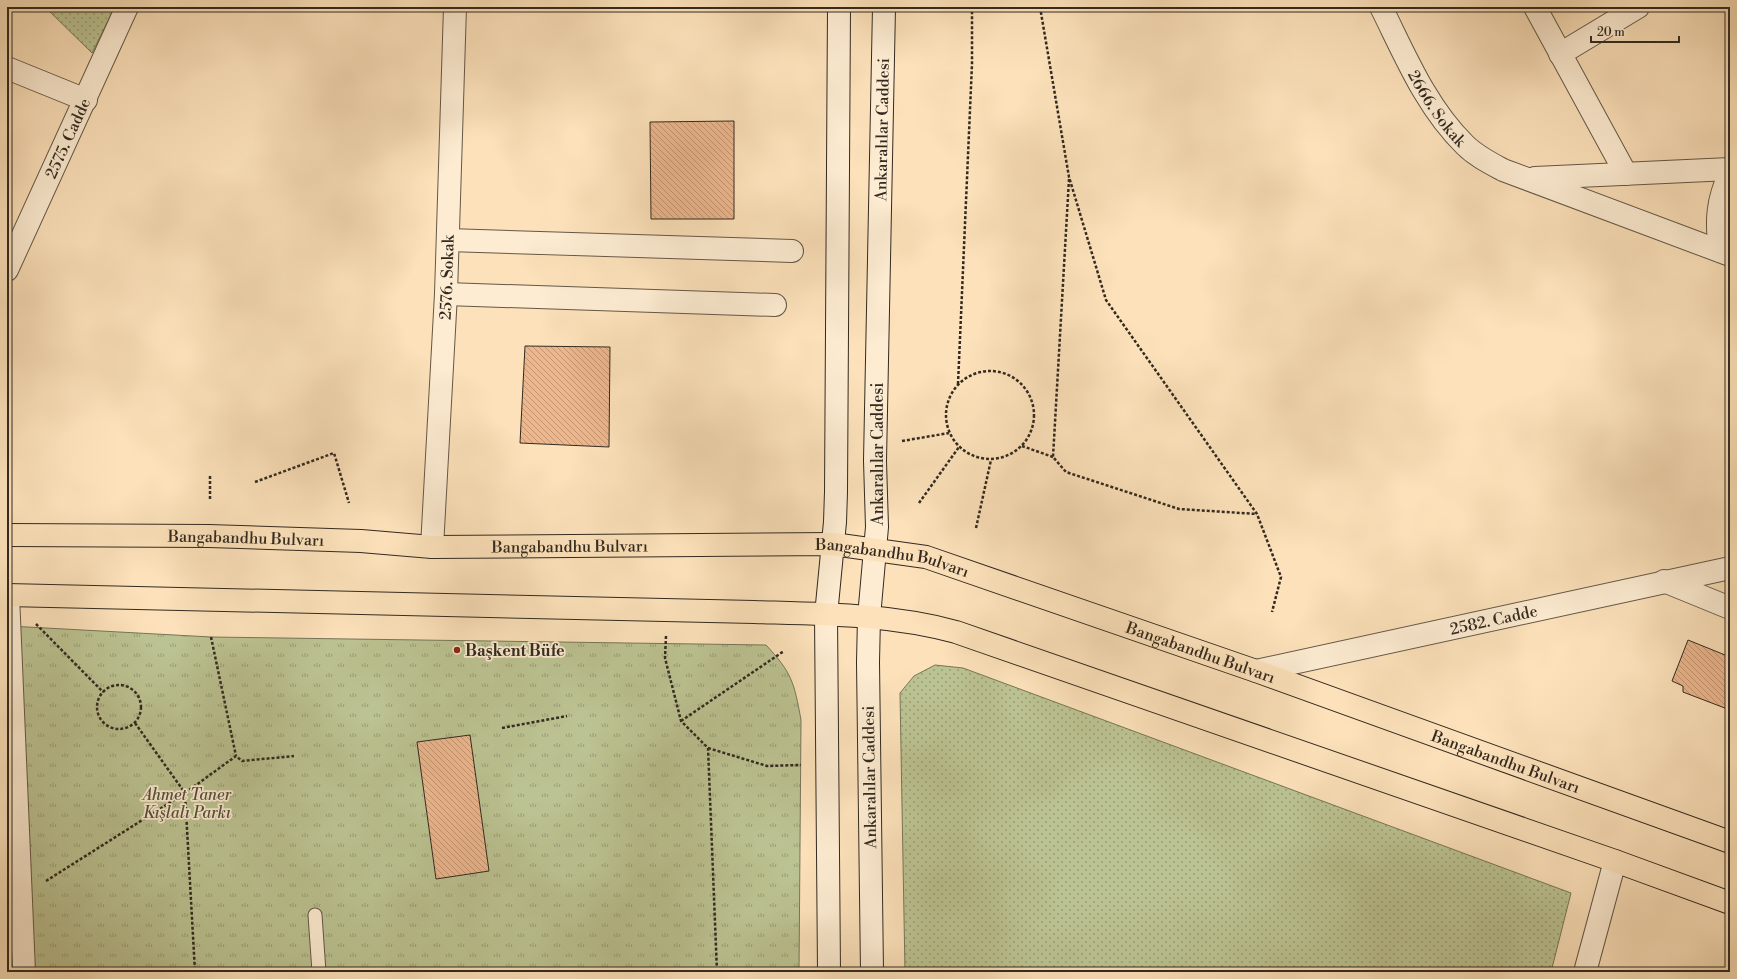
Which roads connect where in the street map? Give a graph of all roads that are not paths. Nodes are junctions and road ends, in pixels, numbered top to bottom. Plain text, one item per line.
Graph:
1 (127, 7) edge
2 (455, 7) edge
3 (839, 7) edge
4 (884, 7) edge
5 (1381, 7) edge
6 (1534, 7) edge
7 (1638, 7) edge
8 (1560, 54) junction
9 (7, 68) edge
10 (86, 100) junction
11 (1730, 169) edge
12 (1730, 173) edge
13 (1626, 174) junction
14 (1526, 178) junction
15 (448, 240) junction
16 (792, 251) dead end
17 (1725, 253) edge
18 (7, 270) edge
19 (446, 294) junction
20 (775, 305) dead end
21 (7, 535) edge
22 (833, 544) junction
23 (432, 547) junction
24 (876, 549) junction
25 (1730, 568) edge
26 (1664, 581) junction
27 (7, 595) edge
28 (1730, 608) edge
29 (826, 615) junction
30 (869, 617) junction
31 (9, 661) edge
32 (1256, 671) junction
33 (1730, 842) edge
34 (1615, 861) junction
35 (14, 899) edge
36 (1730, 903) edge
37 (315, 915) dead end
38 (24, 972) edge
39 (319, 972) edge
40 (829, 972) edge
41 (872, 972) edge
42 (1585, 972) edge

1 - 10 street, 2575. Cadde
2 - 15 street, 2576. Sokak
3 - 22 street
4 - 24 street, Ankaralılar Caddesi
5 - 14 street, 2666. Sokak
6 - 8 street
7 - 8 street
8 - 13 street
9 - 10 street
10 - 18 street, 2575. Cadde
11 - 13 street, 2666. Sokak
12 - 17 street
13 - 14 street, 2666. Sokak
14 - 17 street, 2666. Sokak
15 - 16 street
15 - 19 street, 2576. Sokak
19 - 20 street
19 - 23 street, 2576. Sokak
21 - 23 main road, Bangabandhu Bulvarı
22 - 23 main road, Bangabandhu Bulvarı
22 - 24 main road, Bangabandhu Bulvarı
22 - 29 street
24 - 30 street, Ankaralılar Caddesi
24 - 32 main road, Bangabandhu Bulvarı
25 - 26 street, 2582. Cadde
26 - 28 street
26 - 32 street, 2582. Cadde
27 - 29 main road
27 - 31 street
29 - 30 main road
29 - 40 street
30 - 34 main road
30 - 41 street, Ankaralılar Caddesi
31 - 35 street
32 - 33 main road, Bangabandhu Bulvarı
34 - 36 main road
34 - 42 street
35 - 38 street
37 - 39 lane

